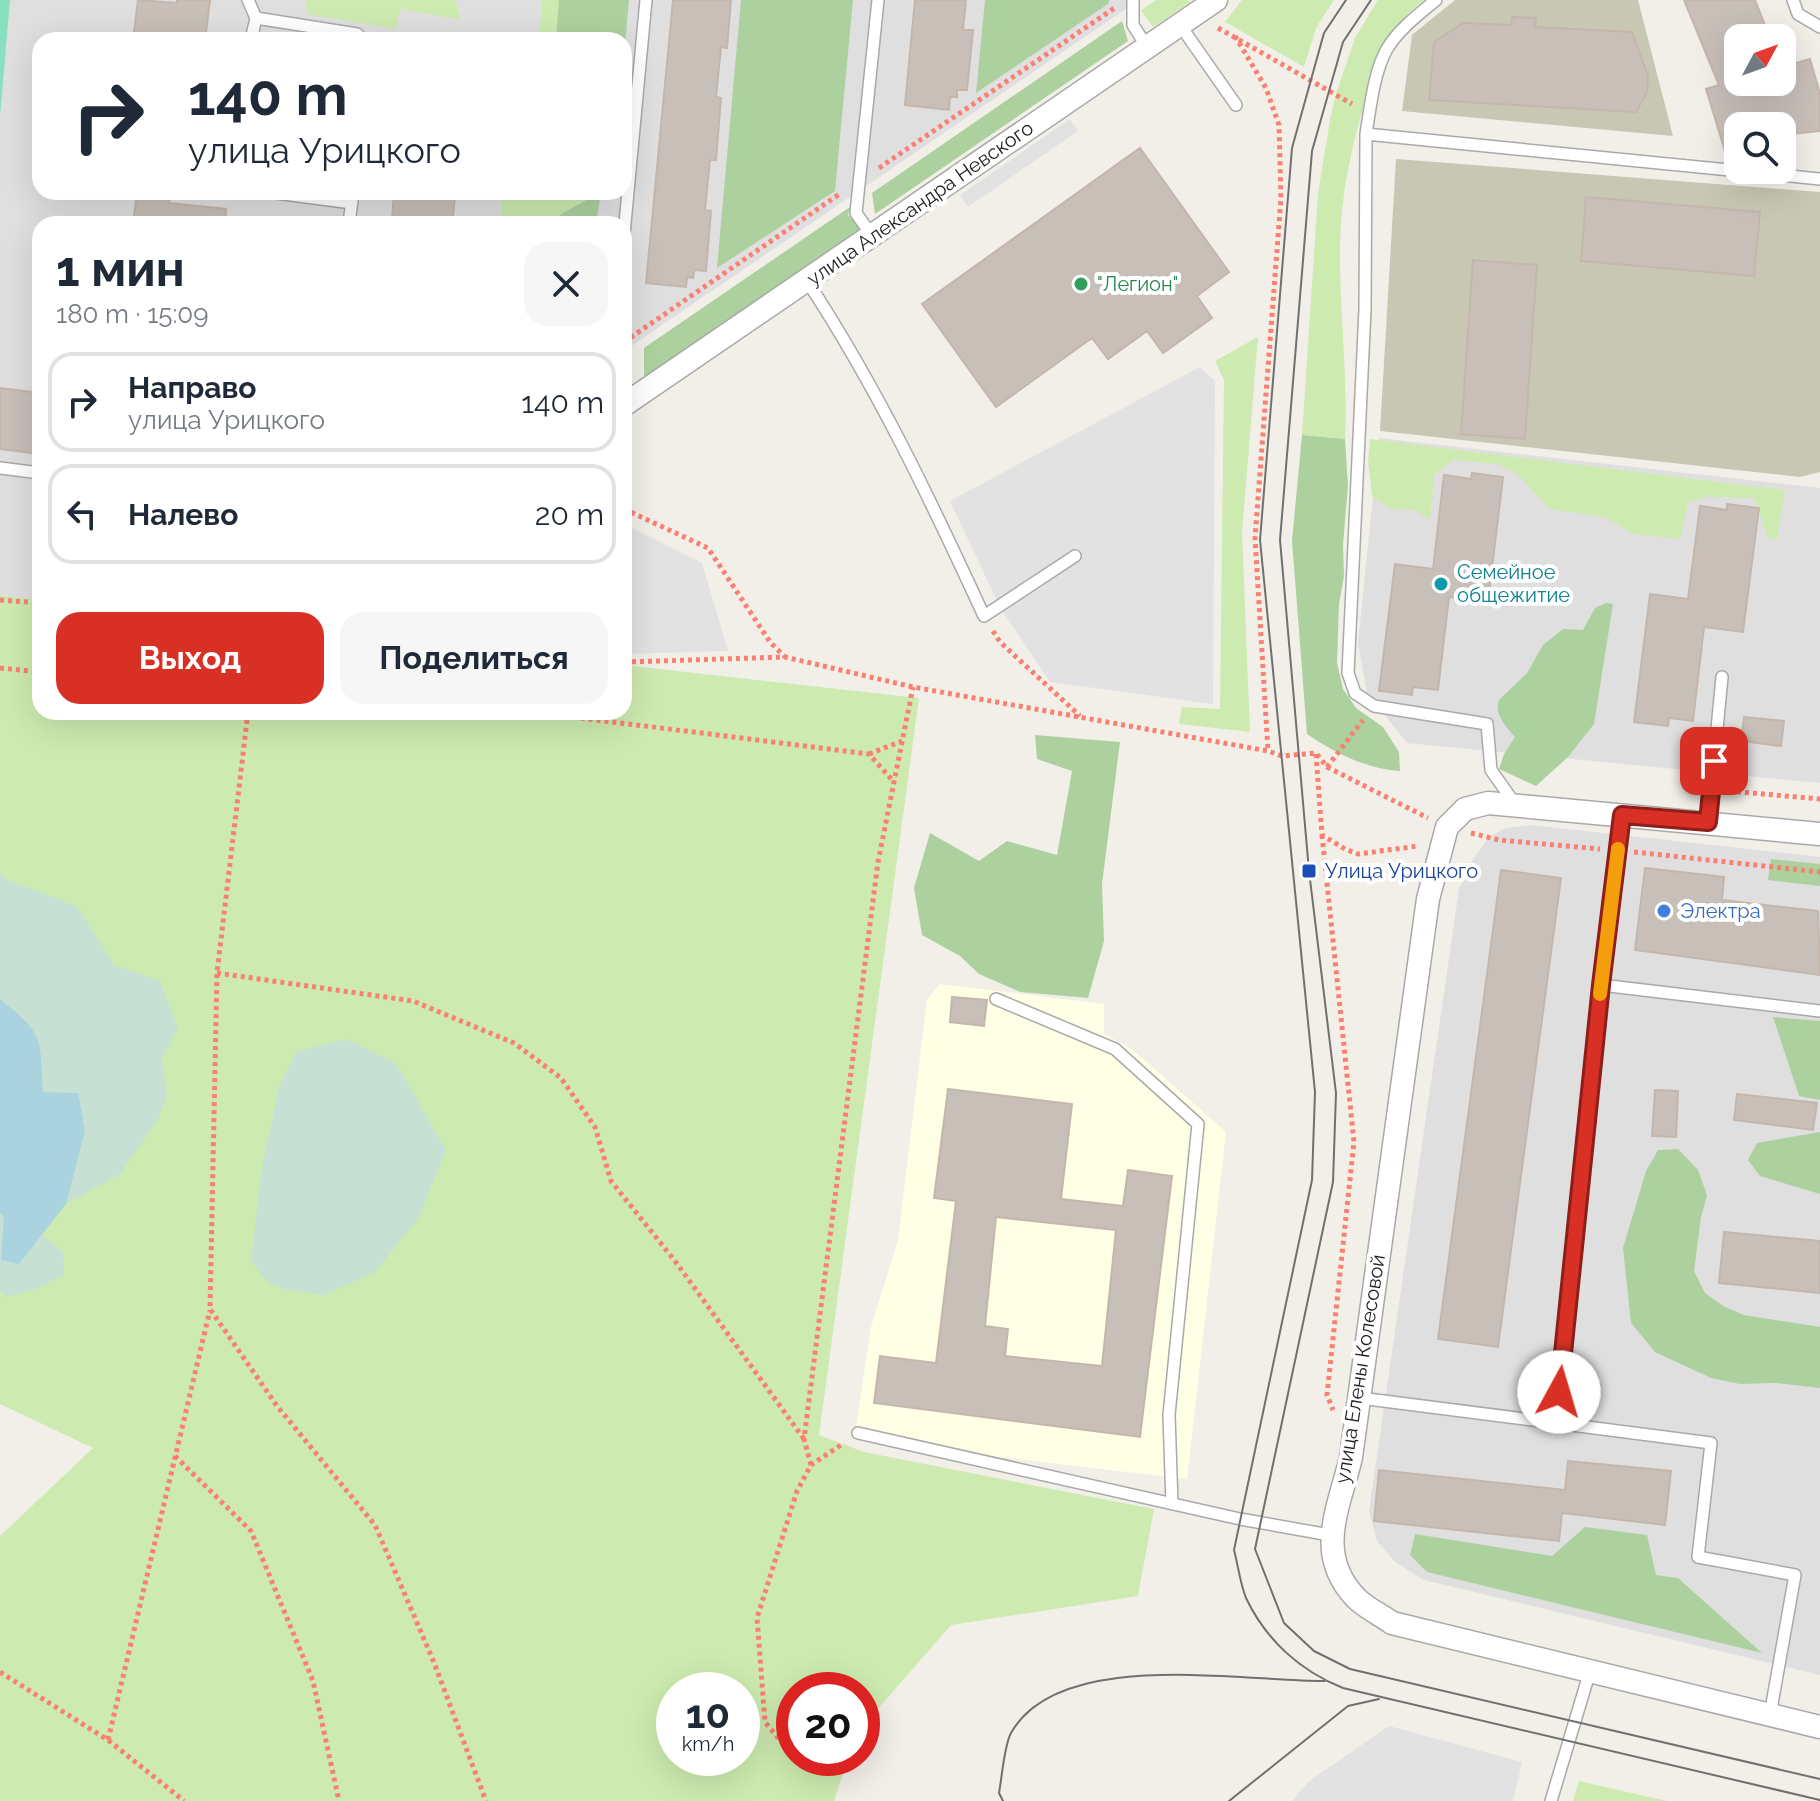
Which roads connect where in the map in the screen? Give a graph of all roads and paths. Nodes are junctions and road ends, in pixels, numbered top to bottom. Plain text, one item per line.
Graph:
1 (248, 0) edge
2 (646, 0) edge
3 (878, 0) edge
4 (1133, 0) edge
5 (1216, 0) edge
6 (1436, 0) edge
7 (1793, 0) edge
8 (256, 18) junction
9 (1184, 22) junction
10 (1820, 27) edge
11 (253, 32) edge
12 (344, 32) edge
13 (1235, 36) junction
14 (1147, 47) junction
15 (1236, 105) dead end
16 (1366, 134) junction
17 (632, 149) edge
18 (1820, 179) edge
19 (872, 236) junction
20 (807, 281) junction
21 (632, 400) edge
22 (0, 468) edge
23 (32, 472) edge
24 (632, 513) edge
25 (1075, 556) dead end
26 (0, 600) edge
27 (32, 602) edge
28 (984, 616) junction
29 (785, 657) junction
30 (632, 662) edge
31 (0, 668) edge
32 (32, 671) edge
33 (1722, 677) dead end
34 (913, 687) junction
35 (1374, 706) junction
36 (1081, 717) junction
37 (247, 720) edge
38 (597, 720) edge
39 (902, 741) junction
40 (1268, 751) junction
41 (1316, 753) junction
42 (869, 754) junction
43 (894, 781) junction
44 (1712, 789) junction
45 (1820, 799) edge
46 (1516, 804) junction
47 (1622, 815) junction
48 (1708, 822) junction
49 (1820, 834) edge
50 (1322, 835) junction
51 (1441, 842) junction
52 (217, 973) junction
53 (1601, 985) junction
54 (996, 999) dead end
55 (1820, 1011) edge
56 (210, 1309) junction
57 (1360, 1398) junction
58 (1336, 1420) dead end
59 (1556, 1423) junction
60 (858, 1433) joint
61 (804, 1439) junction
62 (174, 1455) junction
63 (811, 1465) junction
64 (1172, 1504) junction
65 (1330, 1535) junction
66 (1590, 1671) junction
67 (0, 1672) edge
68 (1770, 1715) junction
69 (1820, 1727) edge
70 (776, 1735) edge
71 (108, 1740) junction
72 (184, 1801) edge
73 (339, 1801) edge
74 (486, 1801) edge
75 (1551, 1801) edge

1 - 8 lane
2 - 17 lane
3 - 19 lane
4 - 14 lane
5 - 9 street, улица Александра Невского
6 - 16 lane
7 - 10 lane
8 - 11 lane
8 - 12 lane
9 - 13 path
9 - 14 street, улица Александра Невского
9 - 15 lane
13 - 16 path
13 - 40 path
14 - 19 street, улица Александра Невского
16 - 18 lane
16 - 35 lane
19 - 20 street, улица Александра Невского
20 - 21 street, улица Александра Невского
20 - 28 lane
22 - 23 lane
24 - 29 path
25 - 28 lane
26 - 27 path
28 - 36 path
29 - 30 path
29 - 34 path
31 - 32 path
33 - 44 lane
34 - 36 path
34 - 39 path
35 - 41 path
35 - 46 lane
36 - 40 path
37 - 52 path
38 - 42 path
39 - 42 path
39 - 43 path
40 - 41 path
41 - 50 path
42 - 43 path
43 - 61 path
44 - 45 path
44 - 48 lane
46 - 47 street
46 - 51 street, улица Елены Колесовой
47 - 48 street
47 - 53 lane
48 - 49 street
50 - 51 path
50 - 58 path
51 - 57 street, улица Елены Колесовой
52 - 56 path
52 - 61 path
53 - 55 lane
53 - 59 lane
54 - 64 lane
56 - 62 path
56 - 74 path
57 - 59 lane
57 - 65 street, улица Елены Колесовой
59 - 68 lane
60 - 63 path
60 - 64 lane
61 - 63 path
62 - 71 path
62 - 73 path
63 - 70 path
64 - 65 lane
65 - 66 street, улица Елены Колесовой
66 - 68 street, улица Елены Колесовой
66 - 75 lane
67 - 71 path
68 - 69 street, улица Елены Колесовой
71 - 72 path

